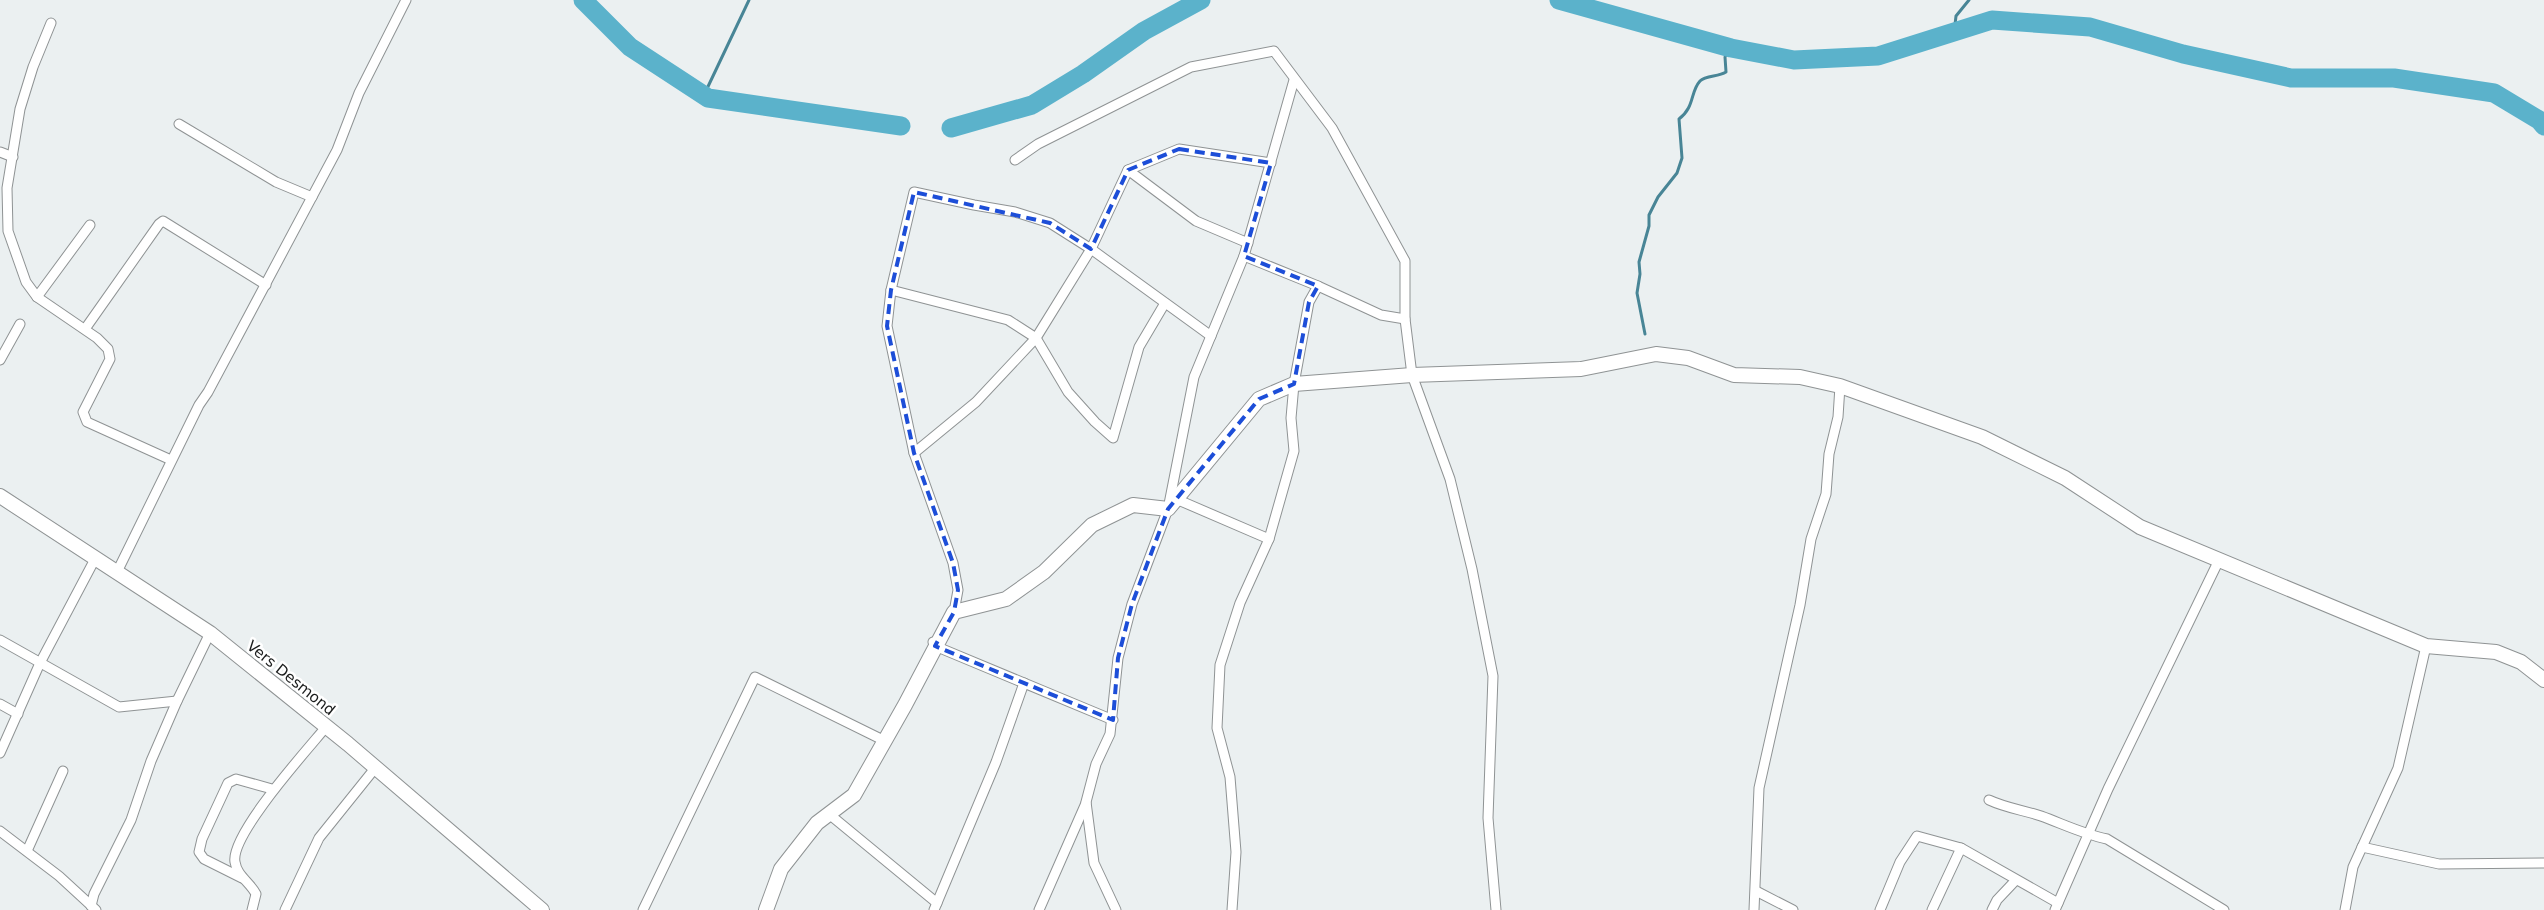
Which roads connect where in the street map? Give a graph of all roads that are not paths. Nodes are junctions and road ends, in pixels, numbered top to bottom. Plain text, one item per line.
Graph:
1 (406, 0) edge
2 (51, 23) dead end
3 (1294, 80) junction
4 (179, 124) dead end
5 (0, 152) edge
6 (13, 157) junction
7 (1015, 160) dead end
8 (1271, 163) junction
9 (1128, 170) junction
10 (312, 197) junction
11 (90, 225) dead end
12 (1248, 243) junction
13 (1091, 249) junction
14 (1244, 256) junction
15 (266, 285) junction
16 (1318, 286) junction
17 (891, 290) junction
18 (37, 297) junction
19 (1165, 303) junction
20 (1405, 319) junction
21 (20, 324) dead end
22 (85, 329) junction
23 (1211, 336) junction
24 (1036, 338) junction
25 (0, 360) edge
26 (1412, 375) junction
27 (1294, 384) junction
28 (1840, 386) junction
29 (914, 454) junction
30 (171, 460) junction
31 (0, 496) edge
32 (1172, 504) junction
33 (1269, 539) junction
34 (95, 558) junction
35 (2219, 560) junction
36 (116, 572) junction
37 (954, 612) junction
38 (210, 633) junction
39 (0, 640) edge
40 (934, 643) junction
41 (2426, 646) junction
42 (40, 663) junction
43 (2544, 680) edge
44 (1024, 683) junction
45 (177, 701) junction
46 (0, 704) edge
47 (18, 714) junction
48 (1113, 720) junction
49 (326, 727) junction
50 (885, 741) junction
51 (0, 753) edge
52 (376, 767) junction
53 (63, 771) dead end
54 (272, 789) junction
55 (1989, 800) dead end
56 (1086, 802) junction
57 (829, 814) junction
58 (0, 831) edge
59 (2088, 835) junction
60 (2362, 847) junction
61 (1961, 848) junction
62 (27, 851) junction
63 (2544, 863) edge
64 (242, 878) junction
65 (2016, 881) junction
66 (1756, 891) junction
67 (936, 906) edge
68 (2057, 907) edge
69 (94, 908) edge
70 (252, 910) edge
71 (285, 910) edge
72 (542, 910) edge
73 (643, 910) edge
74 (766, 910) edge
75 (1039, 910) edge
76 (1116, 910) edge
77 (1232, 910) edge
78 (1496, 910) edge
79 (1754, 910) edge
80 (1794, 910) edge
81 (1880, 910) edge
82 (1932, 910) edge
83 (1992, 910) edge
84 (2224, 910) edge
85 (2345, 910) edge

1 - 10 street
2 - 6 street
3 - 7 street
3 - 8 street
3 - 20 street
4 - 10 street
5 - 6 street
6 - 18 street
8 - 9 street
8 - 12 street
9 - 12 street
9 - 13 street
10 - 15 street
11 - 18 street
12 - 14 street
13 - 17 street
13 - 19 street
13 - 24 street
14 - 16 street
14 - 23 street
15 - 22 street
15 - 30 street
16 - 20 street
16 - 27 street
17 - 24 street
17 - 29 street
18 - 22 street
19 - 23 street
19 - 24 street
20 - 26 street
21 - 25 street
22 - 30 street
23 - 32 street
24 - 29 street
26 - 27 street
26 - 28 street
26 - 78 street
27 - 32 street
27 - 33 street
28 - 35 street
28 - 66 street
29 - 37 street
30 - 36 street
31 - 34 street, Vers Desmond
32 - 33 street
32 - 37 street
32 - 48 street
33 - 77 street
34 - 36 street, Vers Desmond
34 - 42 street
35 - 41 street
35 - 59 street
36 - 38 street, Vers Desmond
37 - 40 street
38 - 45 street
38 - 49 street, Vers Desmond
39 - 42 street
40 - 44 street
40 - 50 street
41 - 43 street
41 - 60 street
42 - 45 street
42 - 47 street
44 - 48 street
44 - 67 street
45 - 69 street
46 - 47 street
47 - 51 street
48 - 56 street
49 - 52 street, Vers Desmond
49 - 54 street
50 - 57 street
50 - 73 street
52 - 71 street
52 - 72 street, Vers Desmond
53 - 62 street
54 - 64 street
54 - 64 street
55 - 59 street
56 - 75 street
56 - 76 street
57 - 67 street
57 - 74 street
58 - 62 street
59 - 68 street
59 - 84 street
60 - 63 street
60 - 85 street
61 - 65 street
61 - 81 street
61 - 82 street
62 - 69 street
64 - 70 street
65 - 68 street
65 - 83 street
66 - 79 street
66 - 80 street

